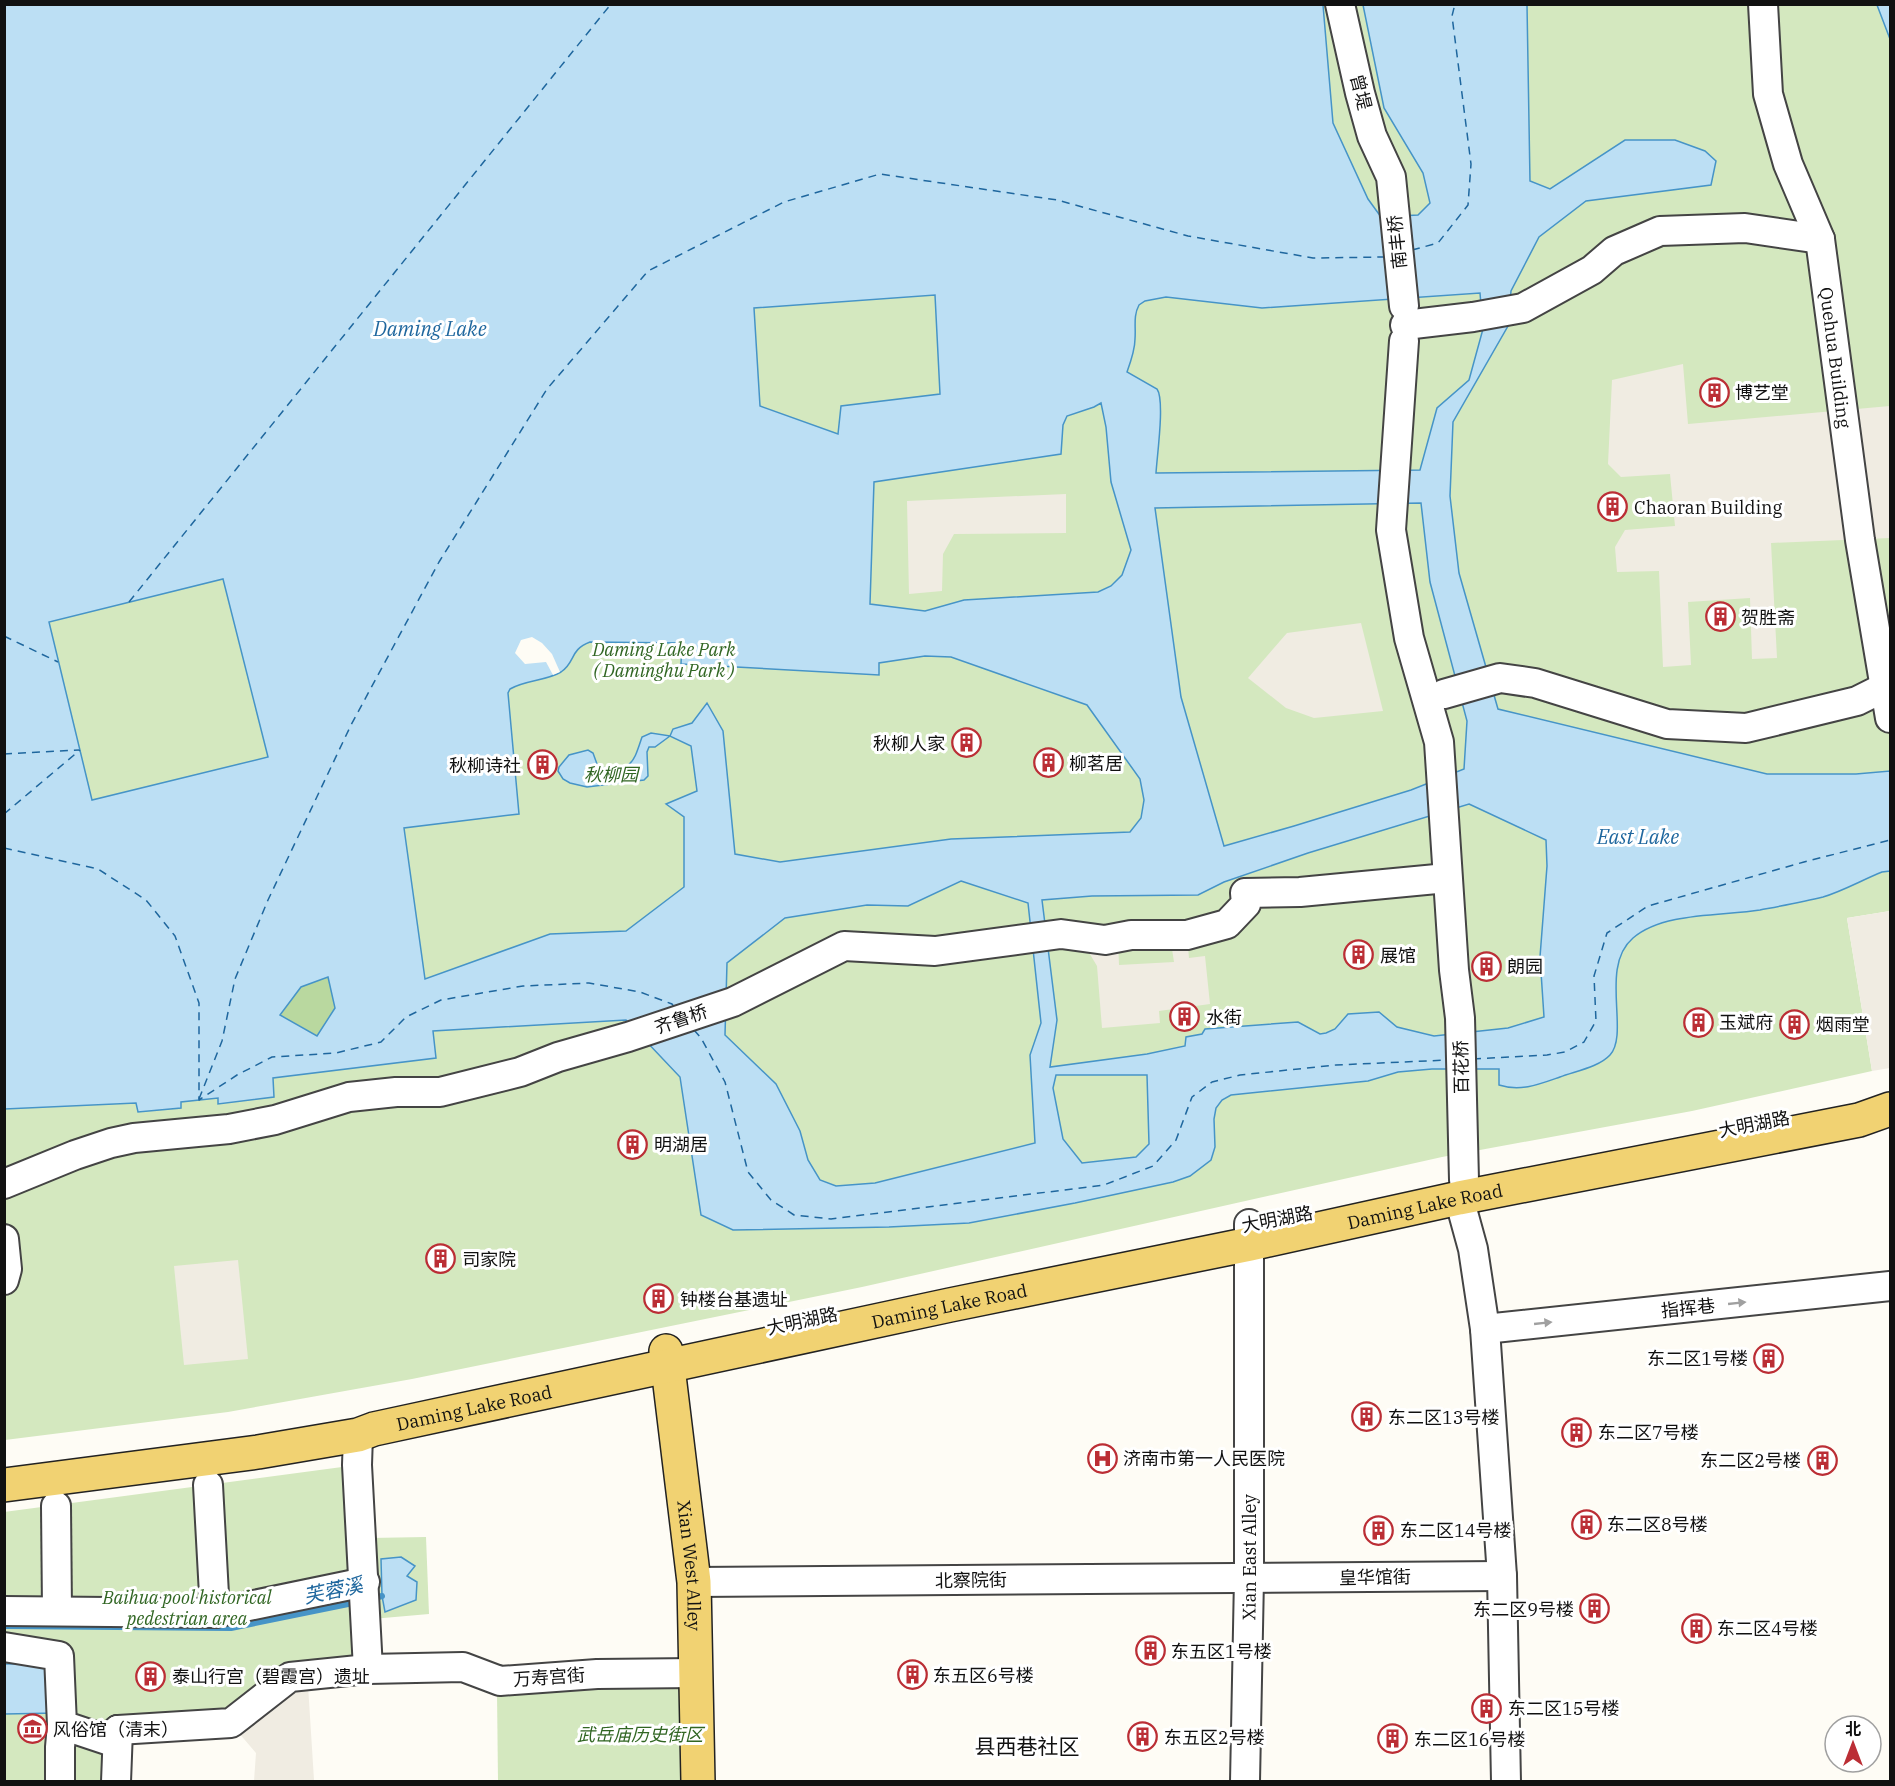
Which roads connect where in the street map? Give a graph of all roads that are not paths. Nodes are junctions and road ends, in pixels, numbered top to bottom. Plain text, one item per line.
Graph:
1 (1340, 4) edge
2 (1763, 4) edge
3 (1391, 177) joint
4 (1820, 239) junction
5 (1404, 324) junction
6 (1885, 687) junction
7 (1444, 694) dead end
8 (1890, 718) edge
9 (1442, 766) joint
10 (1447, 878) junction
11 (1890, 1096) edge
12 (1890, 1109) edge
13 (4, 1184) edge
14 (1461, 1189) junction
15 (1250, 1234) junction
16 (4, 1239) edge
17 (4, 1280) edge
18 (1890, 1286) edge
19 (1485, 1329) junction
20 (667, 1359) junction
21 (358, 1435) junction
22 (4, 1468) edge
23 (4, 1485) edge
24 (208, 1485) dead end
25 (56, 1506) dead end
26 (1502, 1576) junction
27 (1249, 1578) junction
28 (694, 1582) junction
29 (365, 1594) junction
30 (57, 1610) junction
31 (4, 1611) edge
32 (215, 1613) junction
33 (4, 1647) edge
34 (368, 1669) junction
35 (696, 1673) junction
36 (62, 1725) junction
37 (118, 1730) junction
38 (60, 1782) edge
39 (116, 1782) edge
40 (698, 1782) edge
41 (1245, 1782) edge
42 (1506, 1782) edge

1 - 3 street, 曾堤
2 - 4 street, Quehua Building
3 - 5 street, 南丰桥
4 - 5 street
4 - 6 street, Quehua Building
5 - 9 street, 南丰桥
6 - 7 street
6 - 8 street, Quehua Building
9 - 10 street, 百花桥
10 - 13 street, 齐鲁桥
10 - 14 street, 百花桥
11 - 14 main road, 大明湖路
12 - 14 main road, Daming Lake Road
14 - 15 main road, Daming Lake Road
14 - 19 street, 百花桥
15 - 20 main road, 大明湖路
15 - 27 street, Xian East Alley
16 - 17 street
19 -> 18 street, 指挥巷
19 - 26 street, 百花桥
20 - 21 main road, Daming Lake Road
20 - 22 main road, Daming Lake Road
20 - 28 main road, Xian West Alley
21 - 23 main road, Daming Lake Road
21 - 29 street
24 - 32 street
25 - 30 street
26 - 27 street, 皇华馆街
26 - 42 street, 百花桥
27 - 28 street, 北察院街
27 - 41 street, Xian East Alley
28 - 35 main road, Xian West Alley
29 - 32 street
29 - 34 street
30 - 31 street
30 - 32 street
33 - 36 street
34 - 35 street, 万寿宫街
34 - 37 street, 万寿宫街
35 - 40 main road, Xian West Alley
36 - 37 street, 万寿宫街
36 - 38 street
37 - 39 street

